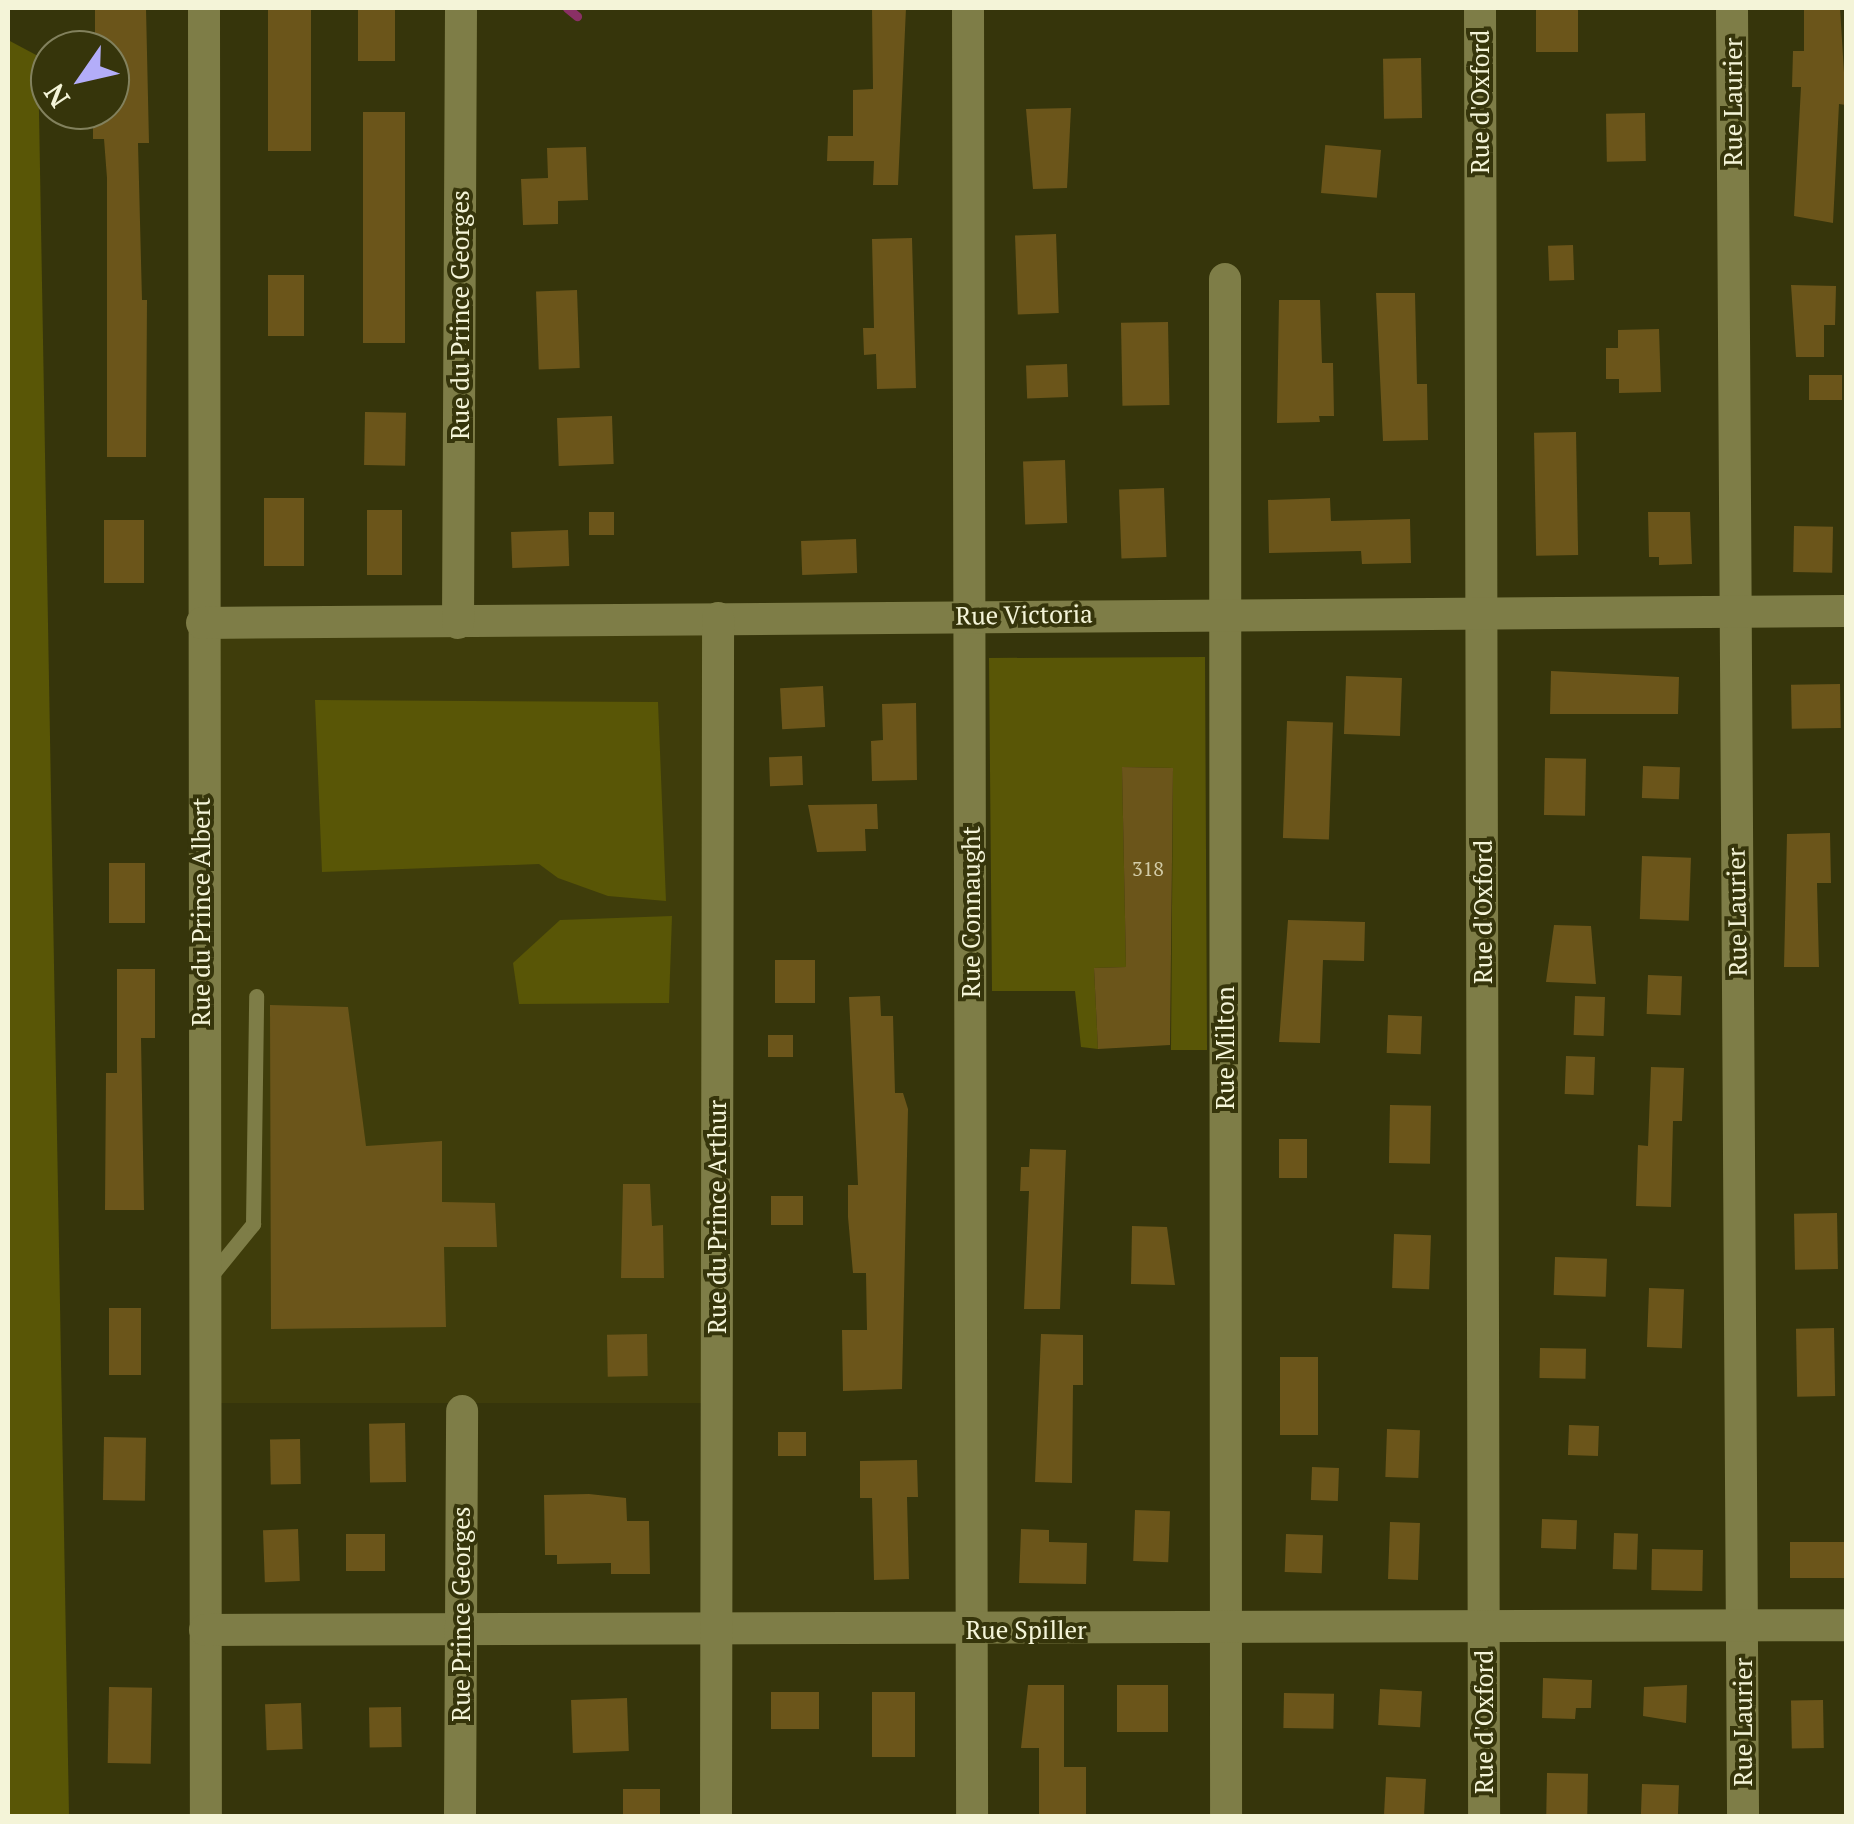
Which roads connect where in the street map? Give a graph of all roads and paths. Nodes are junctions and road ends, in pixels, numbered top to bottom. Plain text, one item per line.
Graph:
1 (204, 8) edge
2 (461, 8) edge
3 (968, 8) edge
4 (1480, 8) edge
5 (1732, 8) edge
6 (1226, 278) dead end
7 (1482, 610) junction
8 (1734, 610) junction
9 (1846, 611) edge
10 (1225, 613) junction
11 (971, 616) junction
12 (718, 618) junction
13 (202, 623) junction
14 (458, 623) junction
15 (256, 996) dead end
16 (203, 1284) junction
17 (462, 1411) dead end
18 (1744, 1625) junction
19 (1846, 1625) edge
20 (1225, 1628) junction
21 (460, 1629) junction
22 (1484, 1629) junction
23 (205, 1630) junction
24 (715, 1630) junction
25 (971, 1630) junction
26 (206, 1816) edge
27 (460, 1816) edge
28 (716, 1816) edge
29 (972, 1816) edge
30 (1226, 1816) edge
31 (1484, 1816) edge
32 (1743, 1816) edge

1 - 13 street, Rue du Prince Albert
2 - 14 street, Rue du Prince Georges
3 - 11 street, Rue Connaught
4 - 7 street, Rue d'Oxford
5 - 8 street, Rue Laurier
6 - 10 street, Rue Milton
7 - 8 street, Rue Victoria
7 - 10 street, Rue Victoria
7 - 22 street, Rue d'Oxford
8 - 9 street, Rue Victoria
8 - 18 street, Rue Laurier
10 - 11 street, Rue Victoria
10 - 20 street, Rue Milton
11 - 12 street, Rue Victoria
11 - 25 street, Rue Connaught
12 - 14 street, Rue Victoria
12 - 24 street, Rue du Prince Arthur
13 - 14 street, Rue Victoria
13 - 16 street, Rue du Prince Albert
15 - 16 lane
16 - 23 street, Rue du Prince Albert
17 - 21 street, Rue Prince Georges
18 - 19 street, Rue Spiller
18 - 22 street, Rue Spiller
18 - 32 street, Rue Laurier
20 - 22 street, Rue Spiller
20 - 25 street, Rue Spiller
20 - 30 street, Rue Milton
21 - 23 street, Rue Spiller
21 - 24 street, Rue Spiller
21 - 27 street, Rue Prince Georges
22 - 31 street, Rue d'Oxford
23 - 26 street, Rue du Prince Albert
24 - 25 street, Rue Spiller
24 - 28 street, Rue du Prince Arthur
25 - 29 street, Rue Connaught

